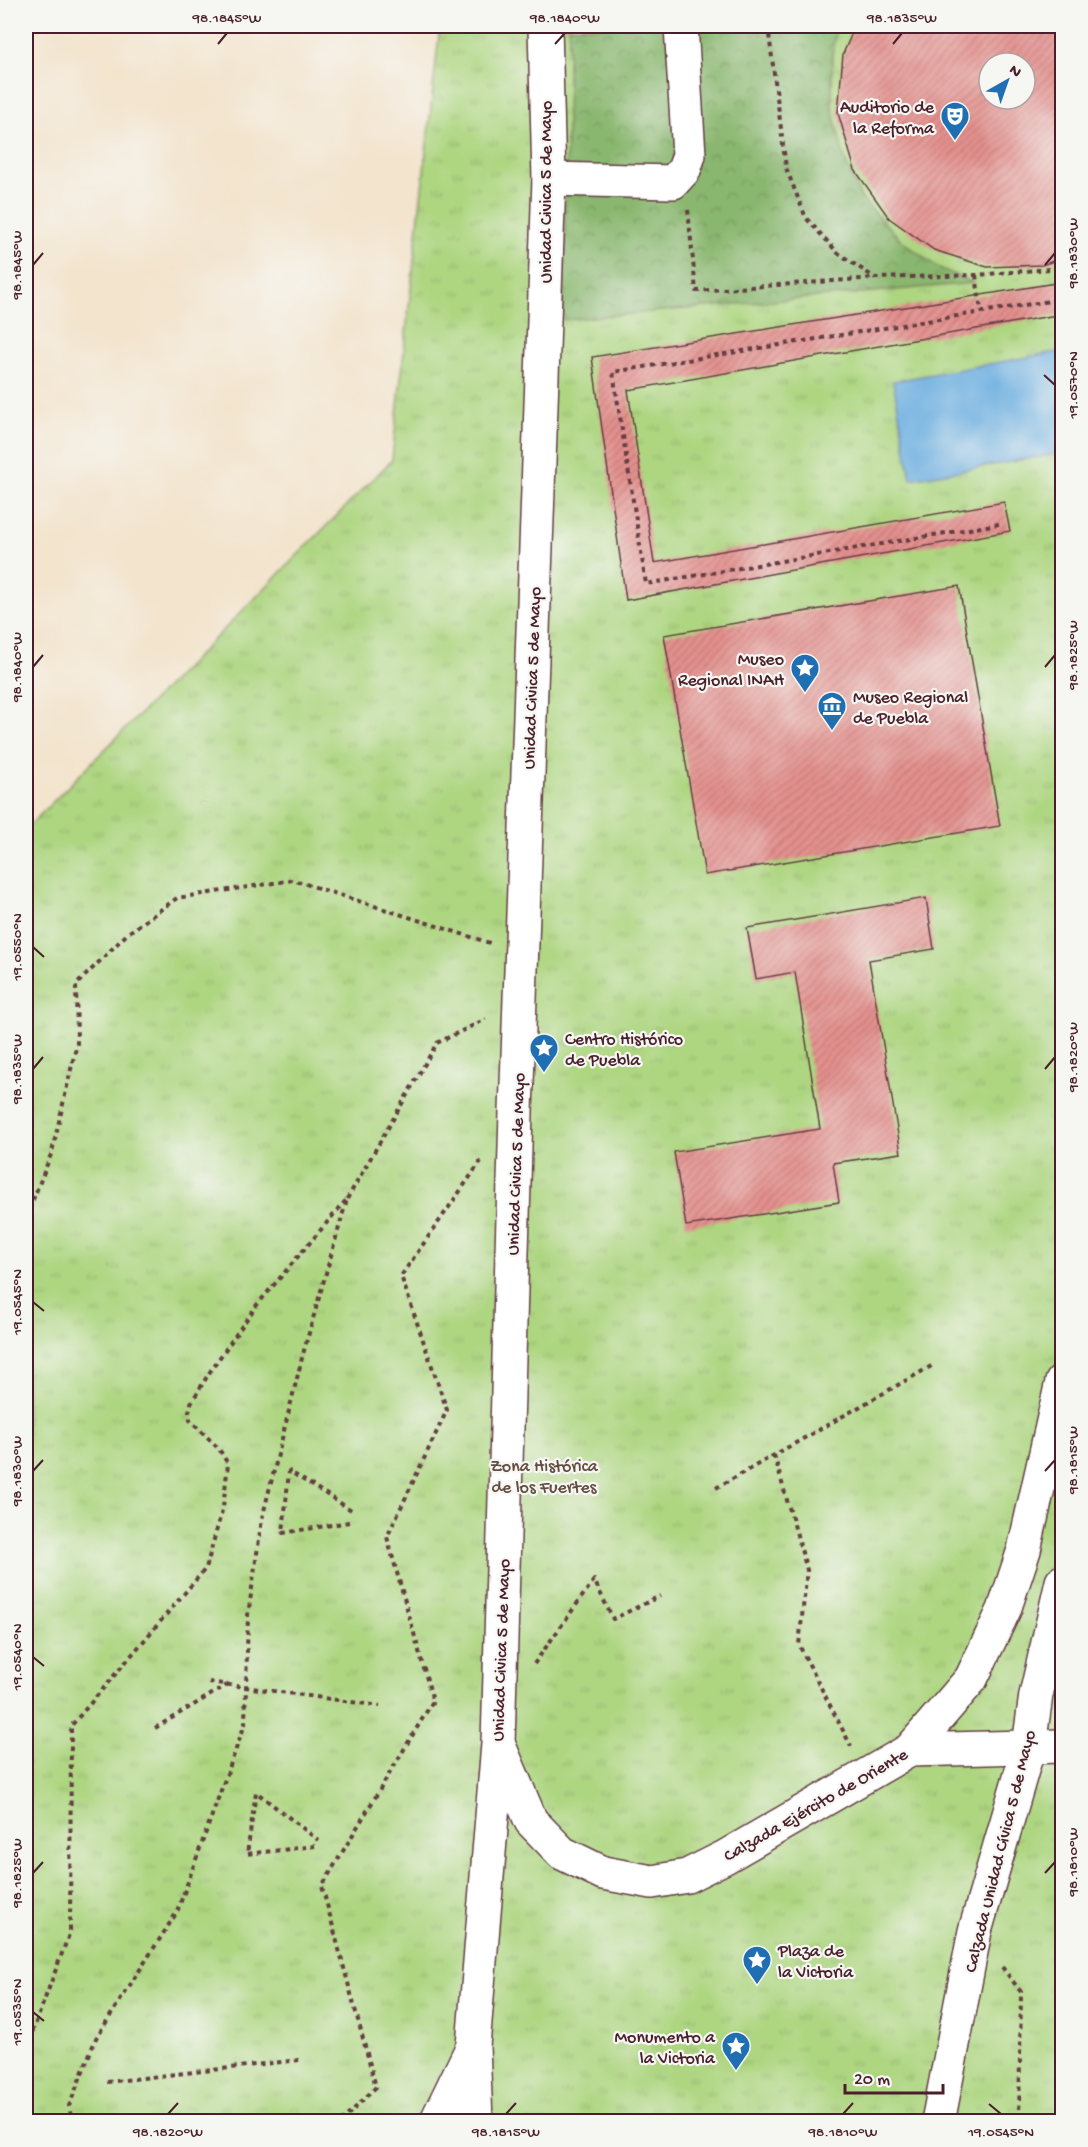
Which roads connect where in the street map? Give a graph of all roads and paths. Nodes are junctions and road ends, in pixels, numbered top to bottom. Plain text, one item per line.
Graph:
1 (545, 26) edge
2 (681, 26) edge
3 (768, 26) edge
4 (684, 170) junction
5 (549, 178) junction
6 (1062, 268) edge
7 (976, 275) junction
8 (874, 278) junction
9 (1062, 300) edge
10 (981, 312) junction
11 (999, 524) dead end
12 (522, 953) junction
13 (521, 1002) junction
14 (487, 1153) dead end
15 (347, 1199) junction
16 (26, 1217) edge
17 (935, 1364) dead end
18 (1062, 1382) edge
19 (774, 1455) junction
20 (716, 1488) dead end
21 (353, 1511) dead end
22 (349, 1522) dead end
23 (1062, 1582) edge
24 (660, 1596) dead end
25 (533, 1665) dead end
26 (209, 1682) dead end
27 (227, 1685) junction
28 (1049, 1696) edge
29 (380, 1706) dead end
30 (155, 1728) dead end
31 (498, 1744) junction
32 (1029, 1746) junction
33 (1062, 1746) edge
34 (910, 1750) junction
35 (866, 1775) junction
36 (318, 1840) dead end
37 (315, 1846) dead end
38 (1021, 1992) dead end
39 (473, 2046) junction
40 (26, 2049) edge
41 (299, 2060) dead end
42 (107, 2082) dead end
43 (72, 2121) edge
44 (340, 2121) edge
45 (436, 2121) edge
46 (476, 2121) edge
47 (938, 2121) edge
48 (1019, 2121) edge

1 - 5 lane, Unidad Civica 5 de Mayo
2 - 4 lane
3 - 8 path
4 - 5 lane
4 - 8 path
5 - 12 lane, Unidad Civica 5 de Mayo
6 - 7 path
7 - 8 path
7 - 10 path
9 - 10 path
10 - 11 path
12 - 13 lane, Unidad Civica 5 de Mayo
12 - 16 path
13 - 15 path
13 - 31 lane, Unidad Civica 5 de Mayo
14 - 44 path
15 - 40 path
15 - 43 path
17 - 19 path
18 - 34 lane, Calzada Ejército de Oriente
19 - 20 path
19 - 35 path
21 - 22 path
23 - 28 lane, Calzada Unidad Cívica 5 de Mayo
24 - 25 path
26 - 27 path, bridge
27 - 29 path, bridge
27 - 30 path
28 - 32 lane, Calzada Unidad Cívica 5 de Mayo
31 - 35 lane, Calzada Ejército de Oriente
31 - 39 lane, Unidad Civica 5 de Mayo
32 - 33 lane
32 - 34 lane
32 - 47 lane, Calzada Unidad Cívica 5 de Mayo
34 - 35 lane, Calzada Ejército de Oriente
36 - 37 path
38 - 48 path
39 - 45 lane
39 - 46 lane, Unidad Civica 5 de Mayo
41 - 42 path

